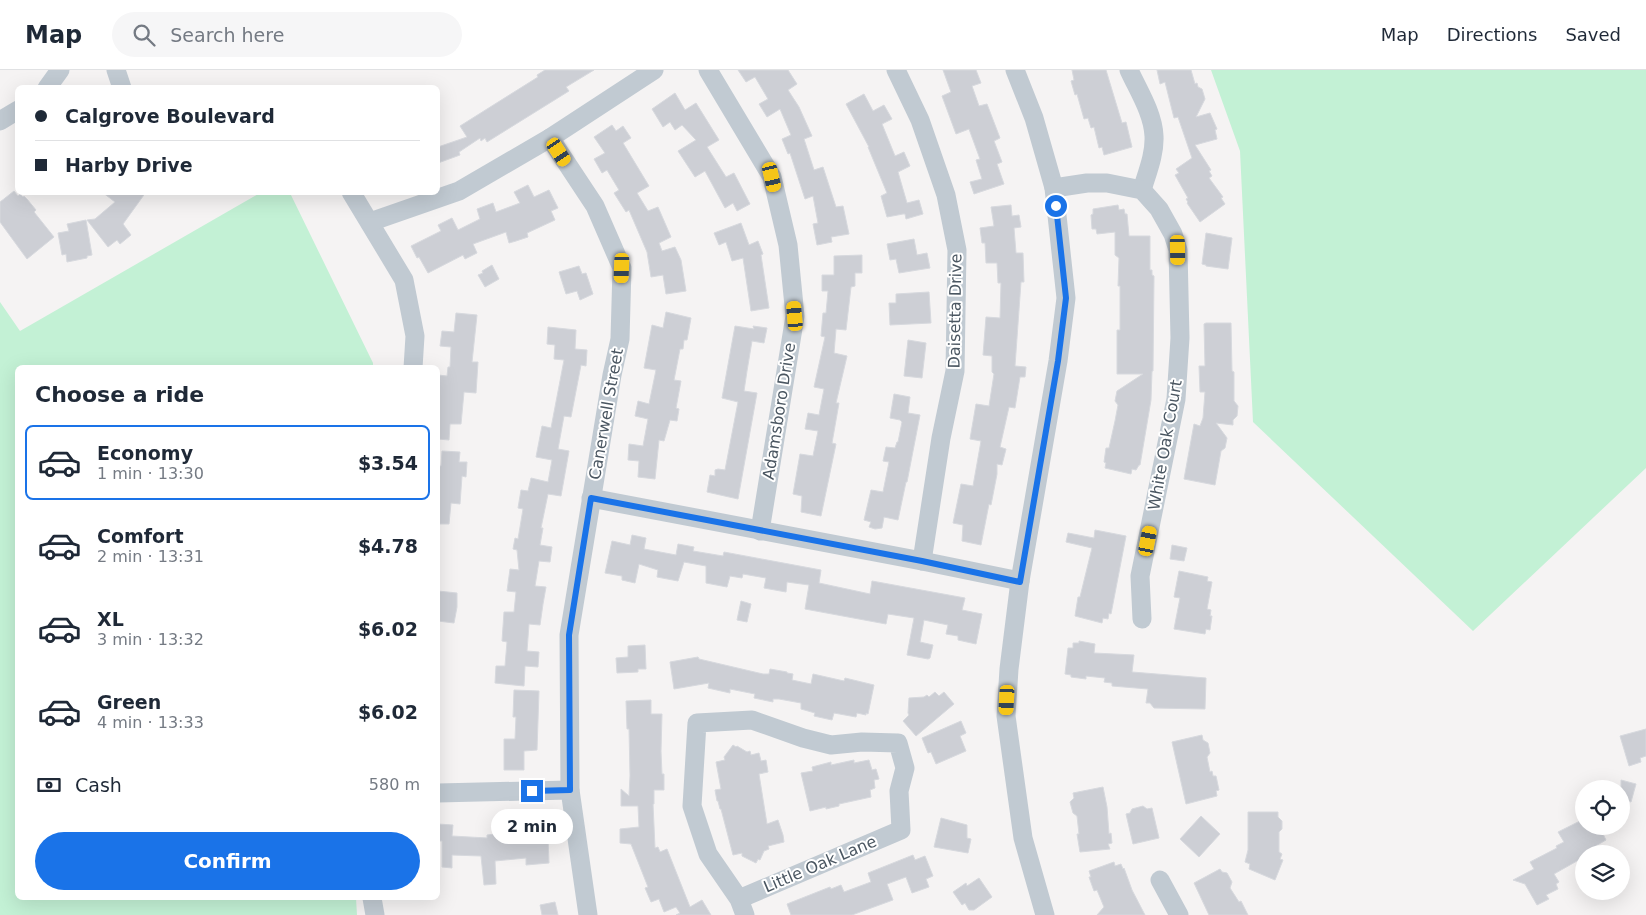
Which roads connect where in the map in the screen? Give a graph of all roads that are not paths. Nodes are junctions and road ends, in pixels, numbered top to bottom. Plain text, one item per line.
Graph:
1 (60, 70) edge
2 (116, 70) edge
3 (654, 70) edge
4 (708, 70) edge
5 (896, 70) edge
6 (1015, 70) edge
7 (1129, 70) edge
8 (49, 85) edge
9 (121, 85) edge
10 (15, 112) edge
11 (0, 121) edge
12 (550, 138) junction
13 (1054, 188) junction
14 (1142, 190) junction
15 (353, 195) edge
16 (370, 222) junction
17 (412, 365) edge
18 (591, 498) junction
19 (760, 531) junction
20 (922, 561) junction
21 (1020, 582) junction
22 (1142, 619) dead end
23 (570, 790) junction
24 (440, 794) edge
25 (1160, 880) dead end
26 (372, 900) edge
27 (742, 907) edge
28 (375, 915) edge
29 (588, 915) edge
30 (1046, 915) edge
31 (1179, 915) edge

1 - 8 street
2 - 9 street
3 - 12 street
4 - 19 street, Adamsboro Drive
5 - 20 street, Daisetta Drive
6 - 13 street
7 - 14 street
10 - 11 street
12 - 16 street
12 - 18 street, Canerwell Street
13 - 14 street
13 - 21 street
14 - 22 street, White Oak Court
15 - 16 street
16 - 17 street
18 - 19 street
18 - 23 street, Canerwell Street
19 - 20 street
20 - 21 street
21 - 30 street
23 - 24 street
23 - 29 street, Canerwell Street
25 - 31 street
26 - 28 street
27 - 27 street, Little Oak Lane

